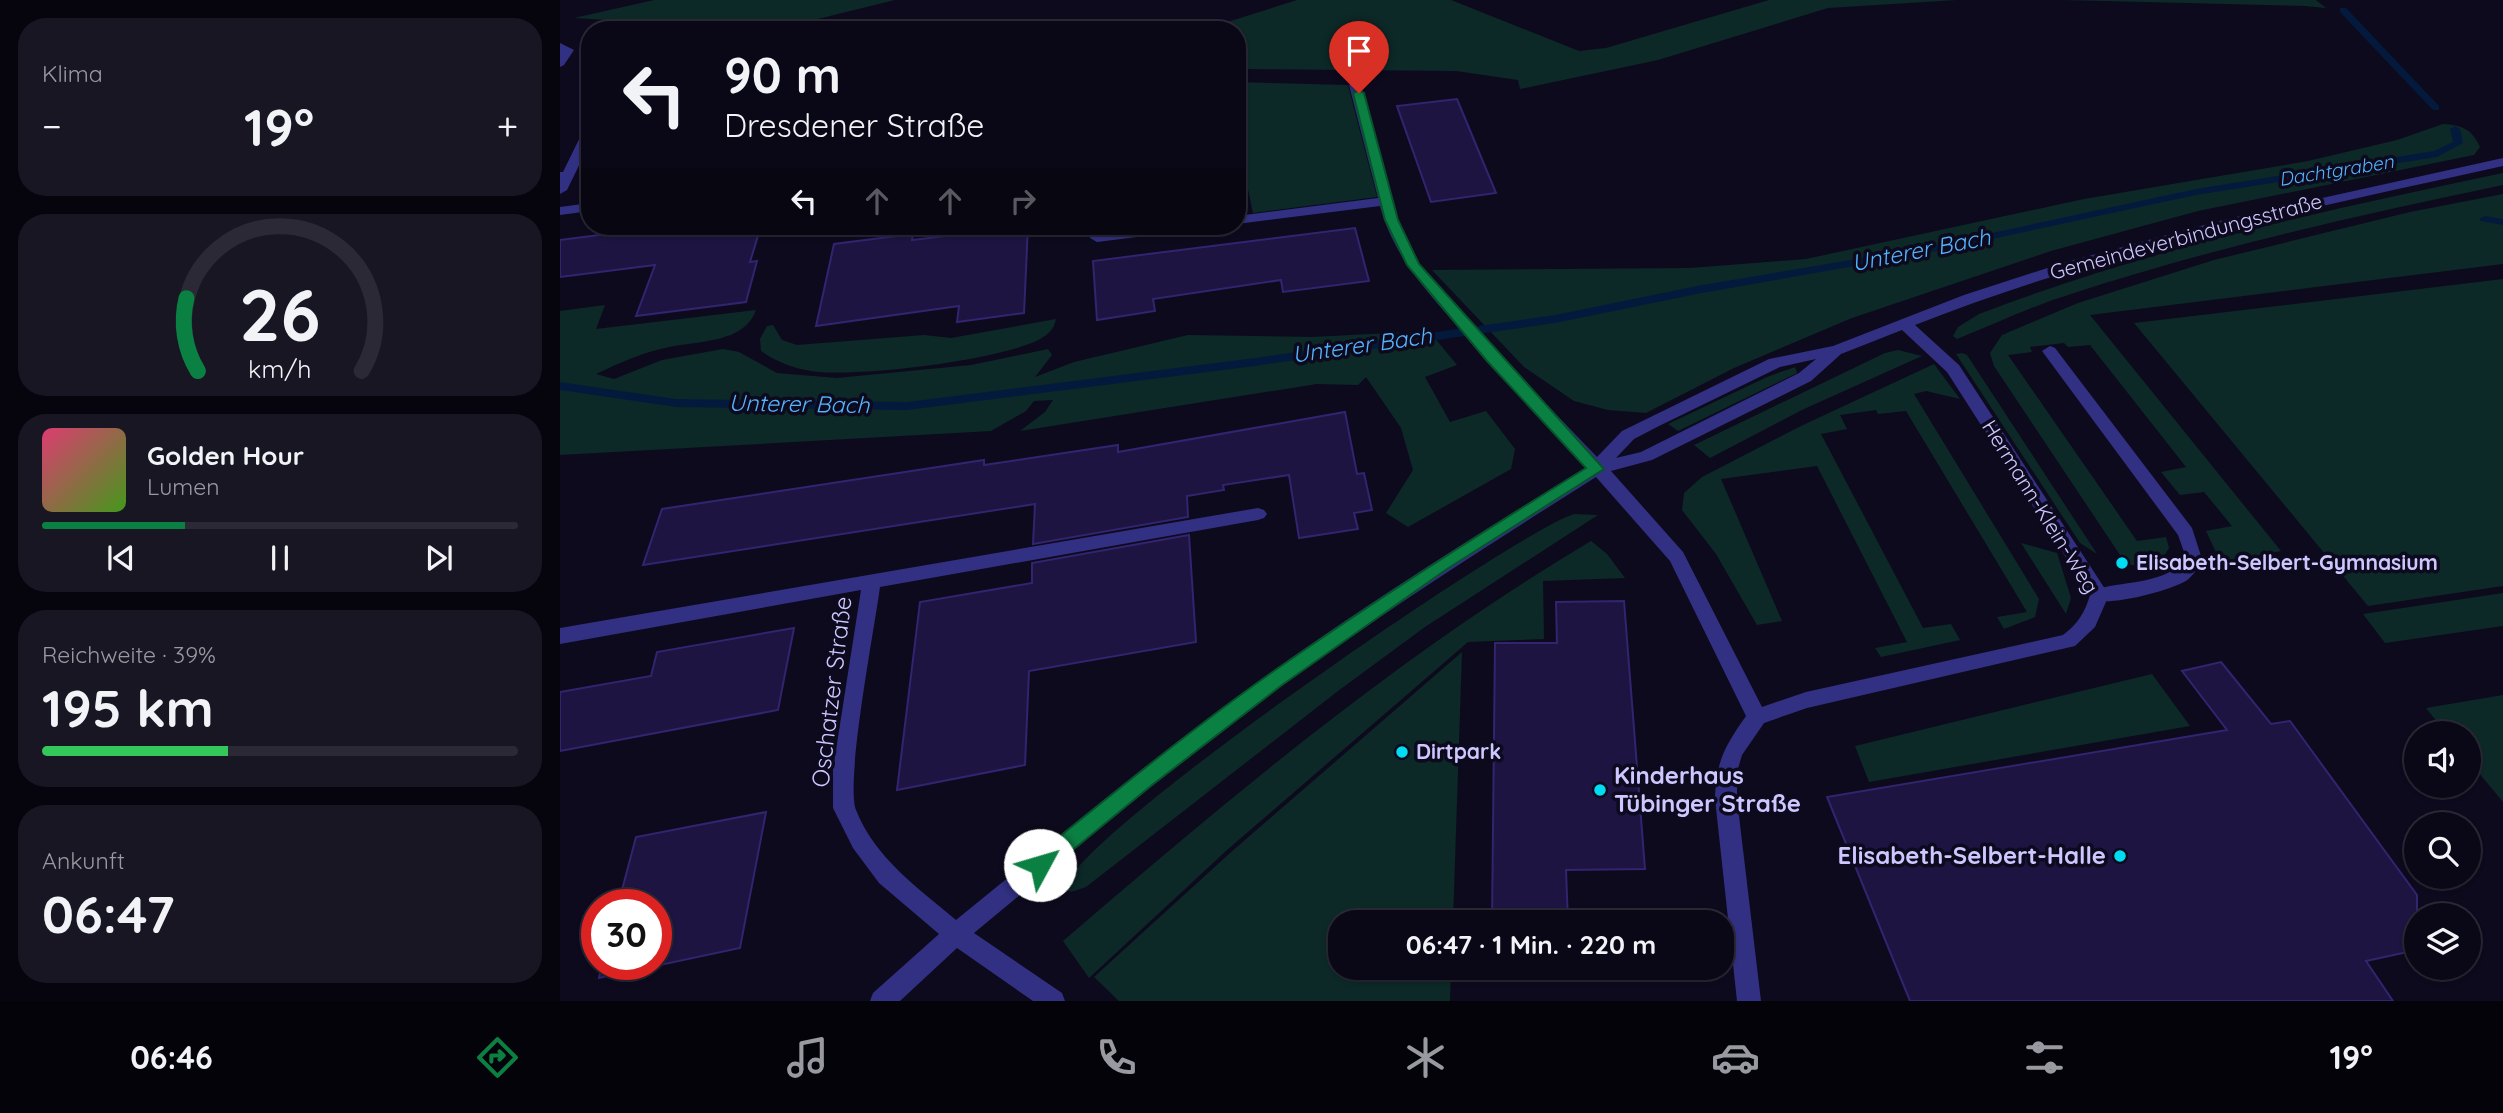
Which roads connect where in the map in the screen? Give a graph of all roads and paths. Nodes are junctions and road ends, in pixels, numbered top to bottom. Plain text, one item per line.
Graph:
1 (560, 46) edge
2 (560, 64) edge
3 (1355, 85) dead end
4 (581, 145) edge
5 (2503, 162) edge
6 (564, 175) edge
7 (560, 190) edge
8 (1386, 201) junction
9 (581, 208) edge
10 (560, 211) edge
11 (1246, 219) edge
12 (1097, 235) edge
13 (1127, 235) edge
14 (1903, 323) junction
15 (1837, 350) junction
16 (2049, 351) dead end
17 (1596, 469) junction
18 (1258, 514) dead end
19 (872, 580) junction
20 (2100, 595) junction
21 (560, 636) edge
22 (1757, 717) junction
23 (956, 934) junction
24 (882, 1001) edge
25 (1053, 1001) edge
26 (1749, 1001) edge

1 - 2 street
3 - 8 street
4 - 6 street
5 - 14 street, Gemeindeverbindungsstraße
6 - 7 street
8 - 11 street
8 - 17 street
9 - 10 street
12 - 13 street
14 - 15 street, Gemeindeverbindungsstraße
14 - 20 street, Hermann-Klein-Weg
15 - 17 street, Gemeindeverbindungsstraße
15 - 17 street, Gemeindeverbindungsstraße
16 - 20 street
17 - 22 street
17 - 23 street, Gemeindeverbindungsstraße
18 - 19 street, Oschatzer Straße
19 - 21 street, Oschatzer Straße
19 - 23 street, Oschatzer Straße
20 - 22 street, Hermann-Klein-Weg
22 - 26 street
23 - 24 street, Gemeindeverbindungsstraße
23 - 25 street, Oschatzer Straße

